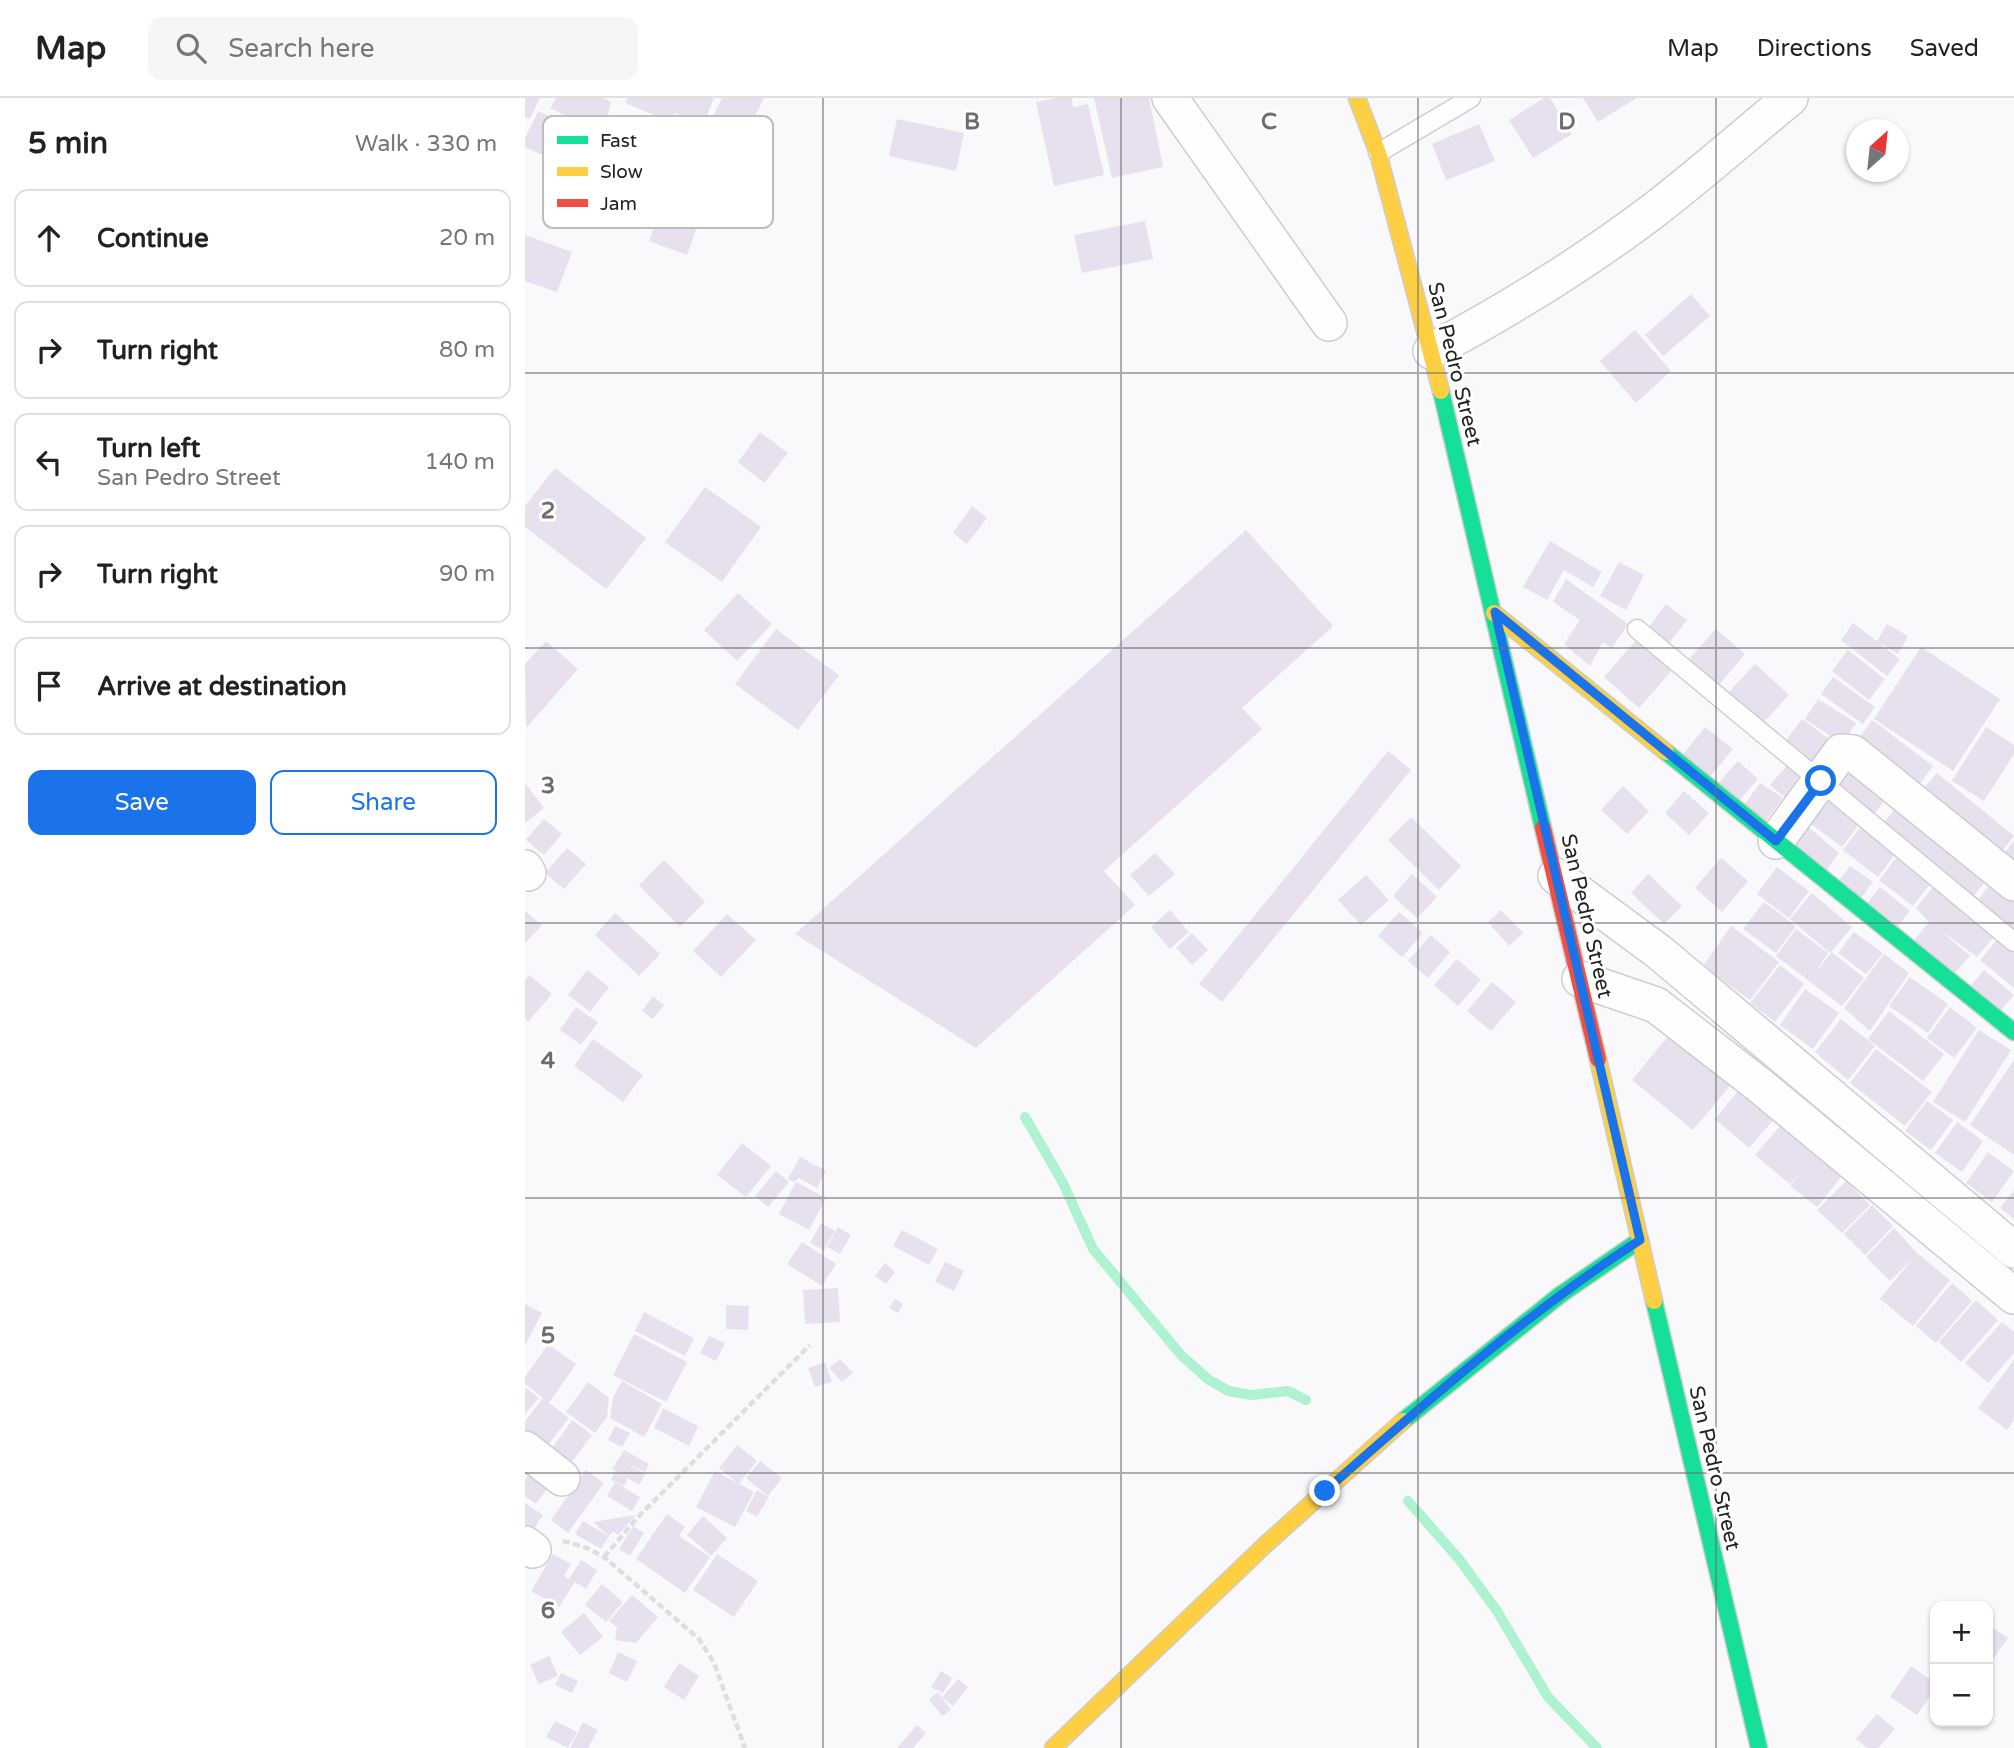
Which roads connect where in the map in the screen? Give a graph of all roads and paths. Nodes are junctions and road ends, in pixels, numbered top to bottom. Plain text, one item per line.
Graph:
1 (1170, 98) edge
2 (1357, 98) edge
3 (1471, 98) edge
4 (1790, 98) edge
5 (1378, 153) junction
6 (1329, 323) dead end
7 (1431, 351) junction
8 (1495, 612) junction
9 (1637, 629) dead end
10 (1821, 781) junction
11 (1776, 841) junction
12 (1556, 876) junction
13 (2014, 883) edge
14 (2014, 942) edge
15 (1580, 979) junction
16 (2014, 1032) edge
17 (1640, 1240) junction
18 (2014, 1250) edge
19 (2014, 1296) edge
20 (810, 1345) dead end
21 (525, 1449) edge
22 (562, 1478) dead end
23 (745, 1748) edge
24 (1053, 1748) edge
25 (1759, 1748) edge

1 - 6 street
2 - 5 main road, San Pedro Street
3 - 5 lane
4 - 7 street
5 - 7 main road, San Pedro Street
7 - 8 main road, San Pedro Street
8 - 11 main road
8 - 12 main road, San Pedro Street
9 - 10 lane
10 - 11 street
10 - 13 street
10 - 14 lane
11 - 16 main road
12 - 15 main road, San Pedro Street
12 - 18 street
15 - 17 main road, San Pedro Street
15 - 19 street
17 - 24 main road
17 - 25 main road, San Pedro Street
20 - 23 path
21 - 22 street

